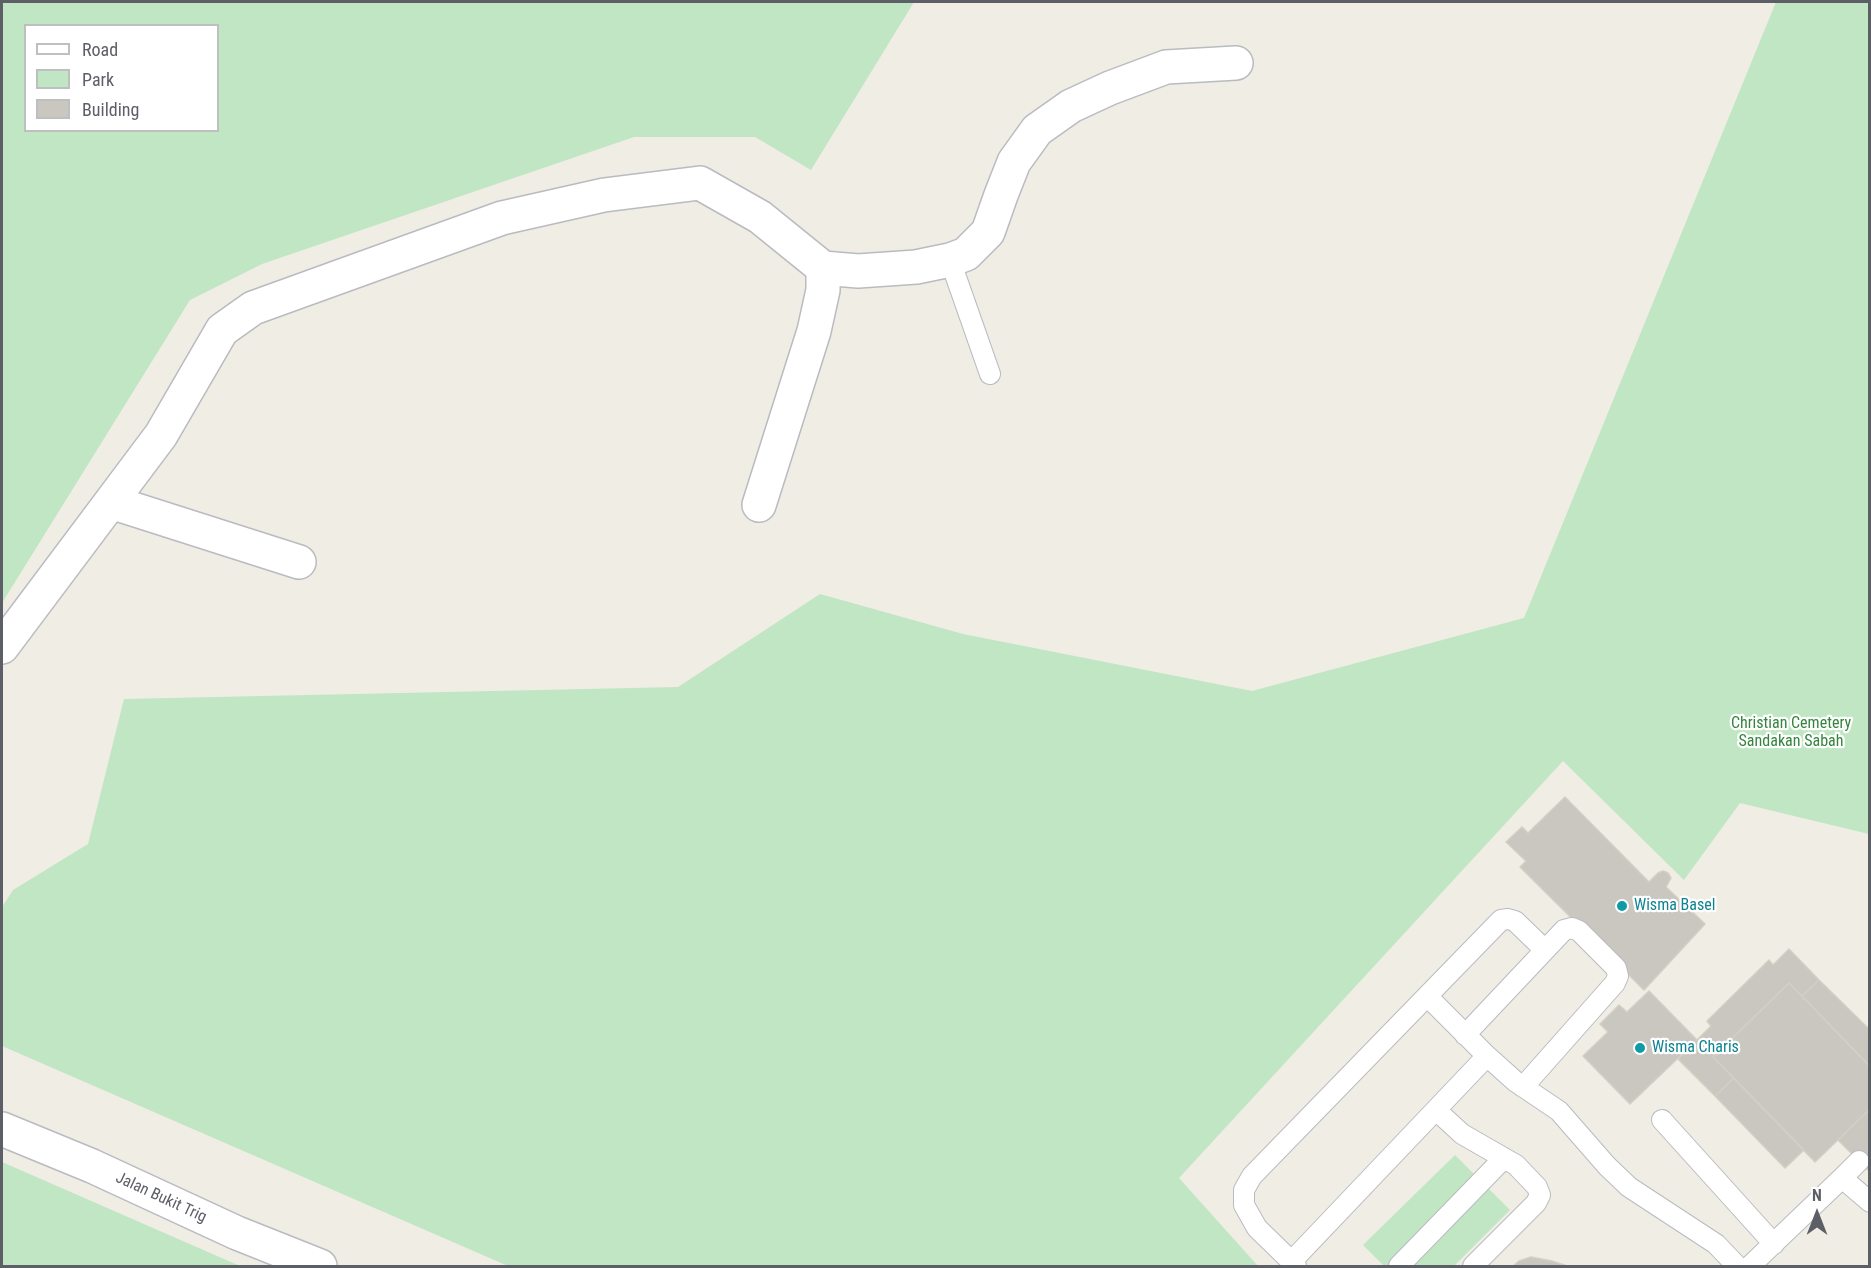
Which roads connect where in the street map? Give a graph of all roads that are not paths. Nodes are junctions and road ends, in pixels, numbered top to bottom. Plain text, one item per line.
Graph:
1 (1236, 63) dead end
2 (950, 260) junction
3 (824, 268) junction
4 (990, 374) dead end
5 (111, 502) junction
6 (759, 506) dead end
7 (299, 562) dead end
8 (2, 647) edge
9 (1545, 950) junction
10 (1427, 996) junction
11 (1465, 1035) junction
12 (1487, 1056) junction
13 (1522, 1087) junction
14 (1437, 1110) junction
15 (1662, 1120) dead end
16 (2, 1129) edge
17 (1504, 1158) junction
18 (1858, 1161) dead end
19 (1842, 1178) junction
20 (1869, 1202) edge
21 (1774, 1244) junction
22 (1293, 1264) edge
23 (320, 1266) edge
24 (1400, 1266) edge
25 (1473, 1266) edge
26 (1737, 1266) edge
27 (1750, 1266) edge

1 - 2 street
2 - 3 street
2 - 4 lane
3 - 5 street
3 - 6 street
5 - 7 street
5 - 8 street
9 - 10 lane
9 - 11 lane
9 - 13 lane
10 - 11 lane
10 - 22 lane
11 - 12 lane
12 - 13 lane
12 - 14 lane
13 - 26 lane
14 - 17 lane
14 - 22 lane
15 - 21 lane
16 - 23 street, Jalan Bukit Trig
17 - 24 lane
17 - 25 lane
18 - 19 lane
19 - 20 lane
19 - 21 lane
21 - 27 lane

